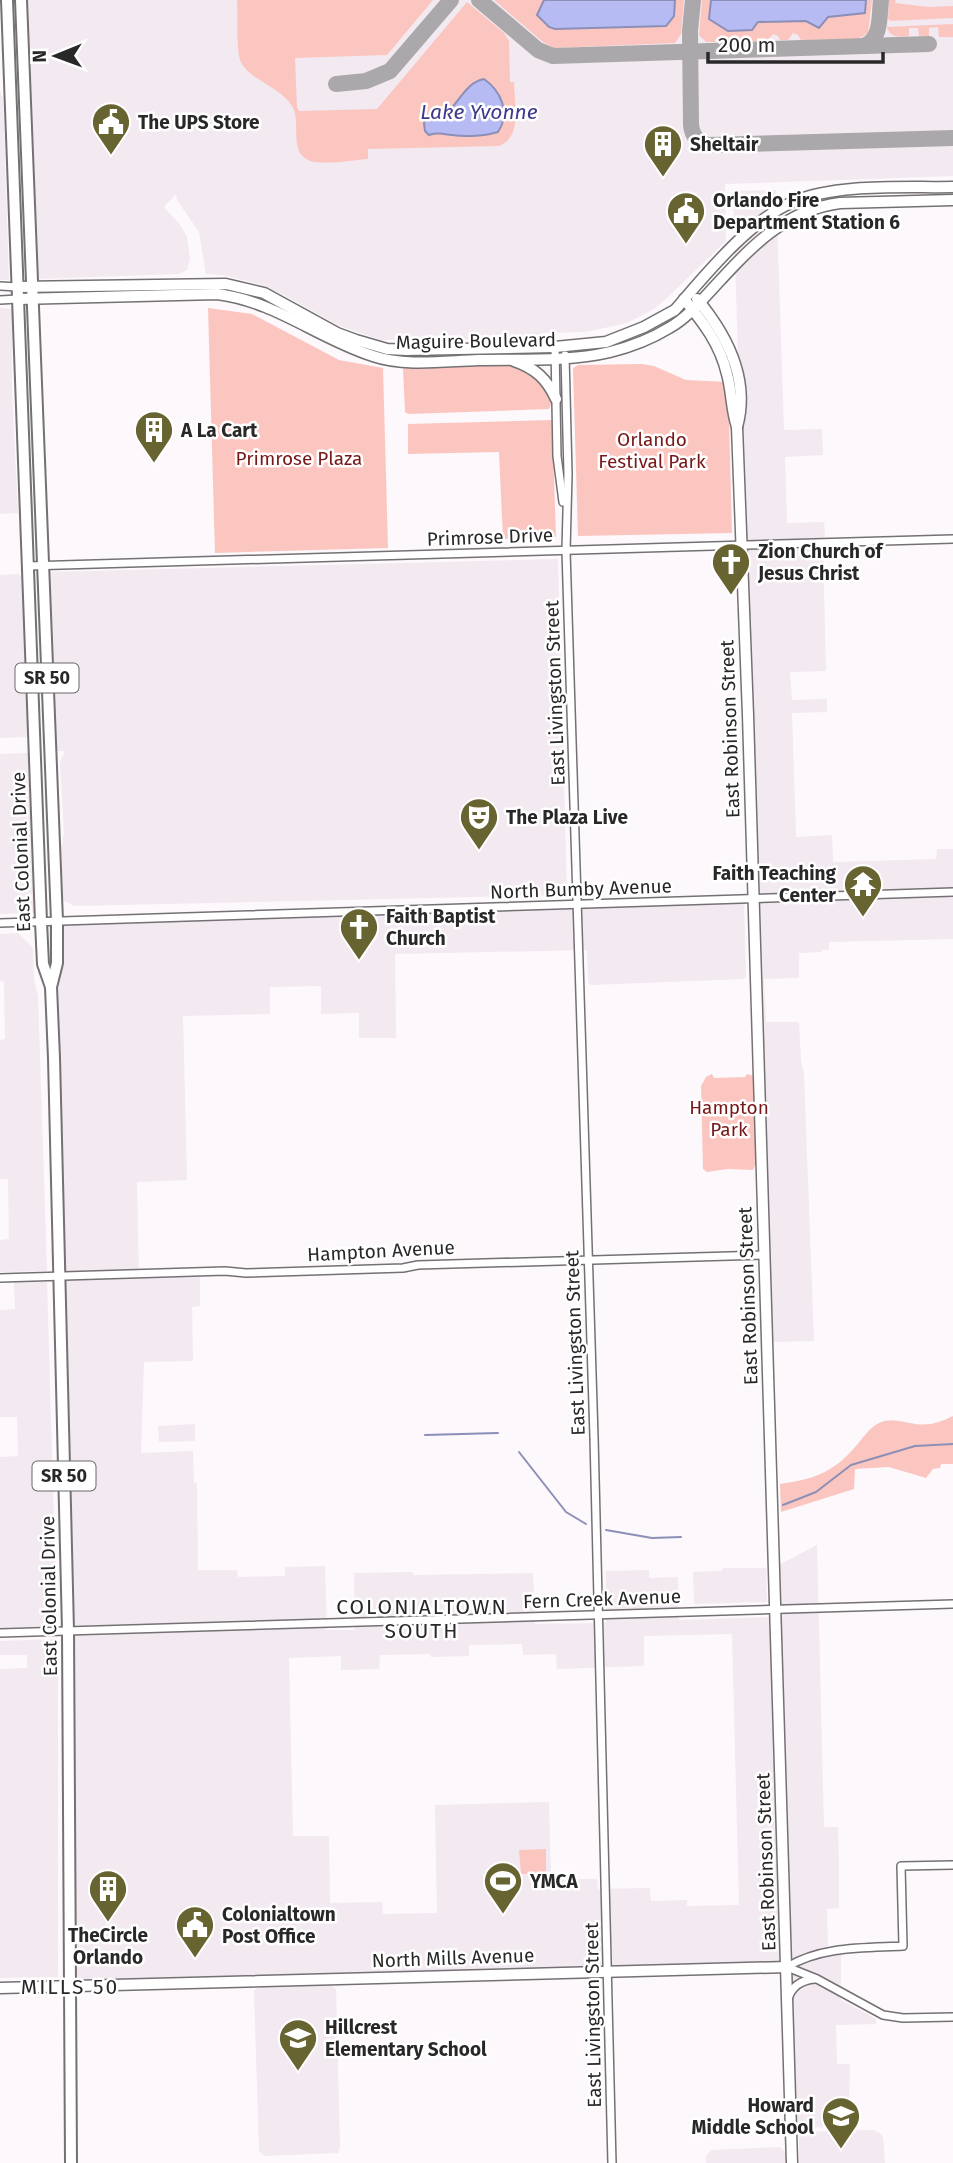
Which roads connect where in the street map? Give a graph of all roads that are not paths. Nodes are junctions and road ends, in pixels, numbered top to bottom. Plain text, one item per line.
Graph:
1 (7, 0) edge
2 (21, 0) edge
3 (8, 36) junction
4 (10, 85) junction
5 (24, 88) junction
6 (28, 180) junction
7 (953, 187) edge
8 (953, 200) edge
9 (0, 286) edge
10 (18, 286) junction
11 (32, 293) junction
12 (688, 295) junction
13 (18, 299) junction
14 (0, 300) edge
15 (697, 306) junction
16 (560, 352) junction
17 (507, 359) junction
18 (556, 399) junction
19 (566, 523) junction
20 (953, 539) edge
21 (742, 546) junction
22 (566, 551) junction
23 (43, 565) junction
24 (28, 566) junction
25 (953, 892) edge
26 (753, 900) junction
27 (578, 905) junction
28 (57, 921) junction
29 (41, 922) junction
30 (0, 923) edge
31 (51, 987) junction
32 (764, 1255) junction
33 (588, 1260) junction
34 (58, 1276) junction
35 (0, 1278) edge
36 (953, 1604) edge
37 (776, 1610) junction
38 (599, 1615) junction
39 (68, 1630) junction
40 (0, 1633) edge
41 (953, 1865) edge
42 (787, 1967) junction
43 (608, 1971) junction
44 (817, 1979) junction
45 (71, 1987) junction
46 (0, 1988) edge
47 (788, 2000) junction
48 (953, 2017) edge
49 (71, 2163) edge
50 (612, 2163) edge
51 (792, 2163) edge

1 - 3 highway, East Colonial Drive / SR 50
2 - 5 highway, East Colonial Drive / SR 50
3 - 4 highway, East Colonial Drive / SR 50
3 - 5 highway
4 - 6 highway
4 - 10 highway, East Colonial Drive / SR 50
5 - 6 highway, East Colonial Drive / SR 50
6 - 11 highway, East Colonial Drive / SR 50
7 - 12 main road, Maguire Boulevard
8 - 15 main road, Maguire Boulevard
9 - 10 street, Maguire Boulevard
10 - 11 main road, Maguire Boulevard
10 - 13 highway, East Colonial Drive / SR 50
11 - 13 main road, Maguire Boulevard
11 - 16 main road, Maguire Boulevard
11 - 17 main road, Maguire Boulevard
11 - 23 highway, East Colonial Drive / SR 50
12 - 15 main road, East Robinson Street
12 - 16 main road, Maguire Boulevard
13 - 14 street, Maguire Boulevard
13 - 24 highway, East Colonial Drive / SR 50
15 - 16 main road, Maguire Boulevard
15 - 21 main road, East Robinson Street
16 - 17 main road, Maguire Boulevard
16 - 18 street
16 - 19 street, East Livingston Street
17 - 18 main road
18 - 19 street, East Livingston Street
19 - 22 street, East Livingston Street
20 - 21 street, Primrose Drive
21 - 22 street, Primrose Drive
21 - 26 main road, East Robinson Street
22 - 23 street, Primrose Drive
22 - 27 street, East Livingston Street
23 - 24 street, Primrose Drive
23 - 28 highway, East Colonial Drive / SR 50
24 - 29 highway, East Colonial Drive / SR 50
25 - 26 street, North Bumby Avenue
26 - 27 street, North Bumby Avenue
26 - 32 main road, East Robinson Street
27 - 28 street, North Bumby Avenue
27 - 33 street, East Livingston Street
28 - 29 street, North Bumby Avenue
28 - 31 highway, East Colonial Drive / SR 50
29 - 30 street, North Bumby Avenue
29 - 31 highway, East Colonial Drive / SR 50
31 - 34 highway, East Colonial Drive / SR 50
32 - 33 street, Hampton Avenue
32 - 37 main road, East Robinson Street
33 - 34 street, Hampton Avenue
33 - 38 street, East Livingston Street
34 - 35 street, Hampton Avenue
34 - 39 highway, East Colonial Drive / SR 50
36 - 37 street, Fern Creek Avenue
37 - 38 street, Fern Creek Avenue
37 - 42 main road, East Robinson Street
38 - 39 street, Fern Creek Avenue
38 - 43 street, East Livingston Street
39 - 40 street, Fern Creek Avenue
39 - 45 highway, East Colonial Drive / SR 50
41 - 42 street, North Mills Avenue
42 - 43 main road, North Mills Avenue
42 - 44 street
42 - 47 main road, East Robinson Street
43 - 45 main road, North Mills Avenue
43 - 50 street, East Livingston Street
44 - 47 street
44 - 48 street
45 - 46 main road, North Mills Avenue
45 - 49 highway, East Colonial Drive
47 - 51 main road, East Robinson Street

